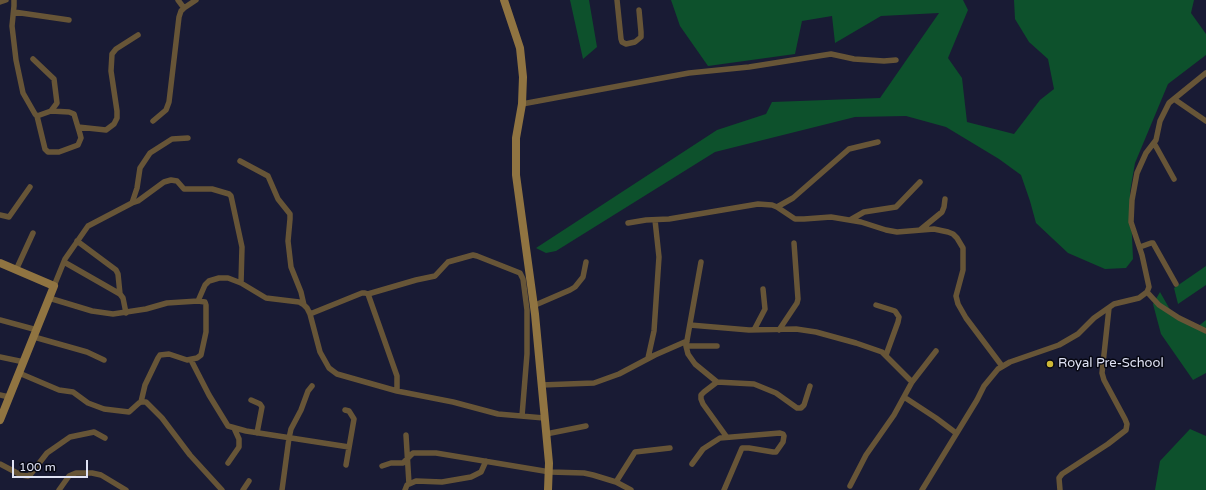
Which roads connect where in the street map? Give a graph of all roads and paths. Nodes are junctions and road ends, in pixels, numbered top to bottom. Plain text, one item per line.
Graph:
1 (6, 0) edge
2 (14, 0) edge
3 (178, 0) edge
4 (196, 0) edge
5 (504, 0) edge
6 (617, 0) edge
7 (0, 2) edge
8 (184, 8) junction
9 (639, 10) dead end
10 (14, 12) junction
11 (69, 20) dead end
12 (138, 35) dead end
13 (33, 58) dead end
14 (896, 60) dead end
15 (1206, 72) edge
16 (1174, 99) junction
17 (522, 104) junction
18 (51, 111) junction
19 (37, 116) junction
20 (152, 121) dead end
21 (1206, 121) edge
22 (78, 127) junction
23 (188, 138) dead end
24 (878, 142) dead end
25 (1154, 143) junction
26 (240, 161) dead end
27 (1174, 179) dead end
28 (920, 182) dead end
29 (30, 187) dead end
30 (945, 199) dead end
31 (132, 203) junction
32 (777, 207) junction
33 (0, 215) edge
34 (655, 220) junction
35 (850, 220) junction
36 (628, 223) dead end
37 (919, 230) junction
38 (33, 233) dead end
39 (77, 241) junction
40 (794, 242) dead end
41 (1140, 247) junction
42 (64, 262) junction
43 (586, 262) dead end
44 (700, 262) dead end
45 (0, 264) edge
46 (16, 270) junction
47 (241, 283) junction
48 (1176, 284) dead end
49 (54, 286) junction
50 (763, 289) dead end
51 (1147, 292) junction
52 (120, 294) junction
53 (368, 294) junction
54 (49, 298) junction
55 (198, 301) junction
56 (304, 305) junction
57 (876, 305) dead end
58 (533, 306) junction
59 (1109, 308) junction
60 (126, 312) junction
61 (310, 314) junction
62 (0, 320) edge
63 (690, 325) junction
64 (754, 330) junction
65 (779, 330) junction
66 (1206, 331) edge
67 (35, 333) junction
68 (686, 344) junction
69 (717, 346) dead end
70 (936, 351) dead end
71 (0, 357) edge
72 (888, 357) junction
73 (648, 358) junction
74 (104, 360) dead end
75 (191, 360) junction
76 (24, 362) junction
77 (1002, 366) junction
78 (19, 374) junction
79 (717, 382) junction
80 (912, 382) junction
81 (541, 385) junction
82 (312, 386) dead end
83 (810, 386) dead end
84 (397, 391) junction
85 (0, 395) edge
86 (10, 397) junction
87 (904, 397) junction
88 (251, 400) dead end
89 (141, 402) junction
90 (345, 410) dead end
91 (522, 416) junction
92 (544, 418) junction
93 (0, 420) edge
94 (586, 426) dead end
95 (234, 428) junction
96 (257, 433) junction
97 (956, 433) junction
98 (546, 434) junction
99 (406, 435) dead end
100 (726, 436) junction
101 (105, 438) dead end
102 (289, 438) junction
103 (349, 447) junction
104 (670, 448) dead end
105 (408, 459) junction
106 (486, 461) junction
107 (228, 463) dead end
108 (0, 464) edge
109 (692, 464) dead end
110 (346, 465) dead end
111 (382, 466) dead end
112 (550, 472) junction
113 (249, 481) dead end
114 (616, 482) junction
115 (409, 484) junction
116 (850, 486) dead end
117 (59, 490) edge
118 (126, 490) edge
119 (222, 490) edge
120 (243, 490) edge
121 (282, 490) edge
122 (405, 490) edge
123 (548, 490) edge
124 (631, 490) edge
125 (724, 490) edge
126 (922, 490) edge
127 (1060, 490) edge

1 - 7 street
2 - 10 street
3 - 8 street
4 - 8 street
5 - 17 main road
6 - 9 street
8 - 20 street
10 - 11 street
10 - 19 street
12 - 22 street
13 - 18 street
14 - 17 street
15 - 16 street
16 - 21 street
16 - 25 street
17 - 58 main road
18 - 19 street
18 - 22 street
19 - 22 street
23 - 31 street
24 - 32 street
25 - 27 street
25 - 41 street
26 - 56 street
28 - 35 street
29 - 33 street
30 - 37 street
31 - 39 street
31 - 47 street
32 - 34 street
32 - 35 street
34 - 36 street
34 - 73 street
35 - 37 street
37 - 77 street
38 - 46 street
39 - 42 street
39 - 52 street
40 - 65 street
41 - 48 street
41 - 51 street
42 - 49 street
42 - 52 street
43 - 58 street
44 - 63 street
45 - 46 main road
46 - 49 main road
47 - 55 street
47 - 56 street
49 - 54 main road
50 - 64 street
51 - 59 street
51 - 66 street
52 - 60 street
53 - 61 street
53 - 84 street
53 - 91 street
54 - 60 street
54 - 67 main road
55 - 60 street
55 - 75 street
56 - 61 street
57 - 72 street
58 - 81 main road
59 - 77 street
59 - 127 street
61 - 84 street
62 - 67 street
63 - 64 street
63 - 68 street
64 - 65 street
65 - 72 street
67 - 74 street
67 - 76 main road
68 - 69 street
68 - 73 street
68 - 79 street
70 - 80 street
71 - 76 street
72 - 80 street
73 - 81 street
75 - 89 street
75 - 95 street
76 - 78 main road
77 - 97 street
78 - 86 main road
78 - 89 street
79 - 83 street
79 - 100 street
80 - 87 street
81 - 92 main road
82 - 102 street
84 - 91 street
85 - 86 street
86 - 93 main road
87 - 97 street
87 - 116 street
88 - 96 street
89 - 119 street
90 - 103 street
91 - 92 street
92 - 98 main road
94 - 98 street
95 - 96 street
95 - 107 street
96 - 102 street
97 - 126 street
98 - 112 main road
99 - 105 street
100 - 109 street
100 - 125 street
101 - 108 street
102 - 103 street
102 - 121 street
103 - 110 street
104 - 114 street
105 - 106 street
105 - 111 street
105 - 115 street
106 - 112 street
106 - 115 street
112 - 114 street
112 - 123 main road
113 - 120 street
114 - 124 street
115 - 122 street
117 - 118 street

